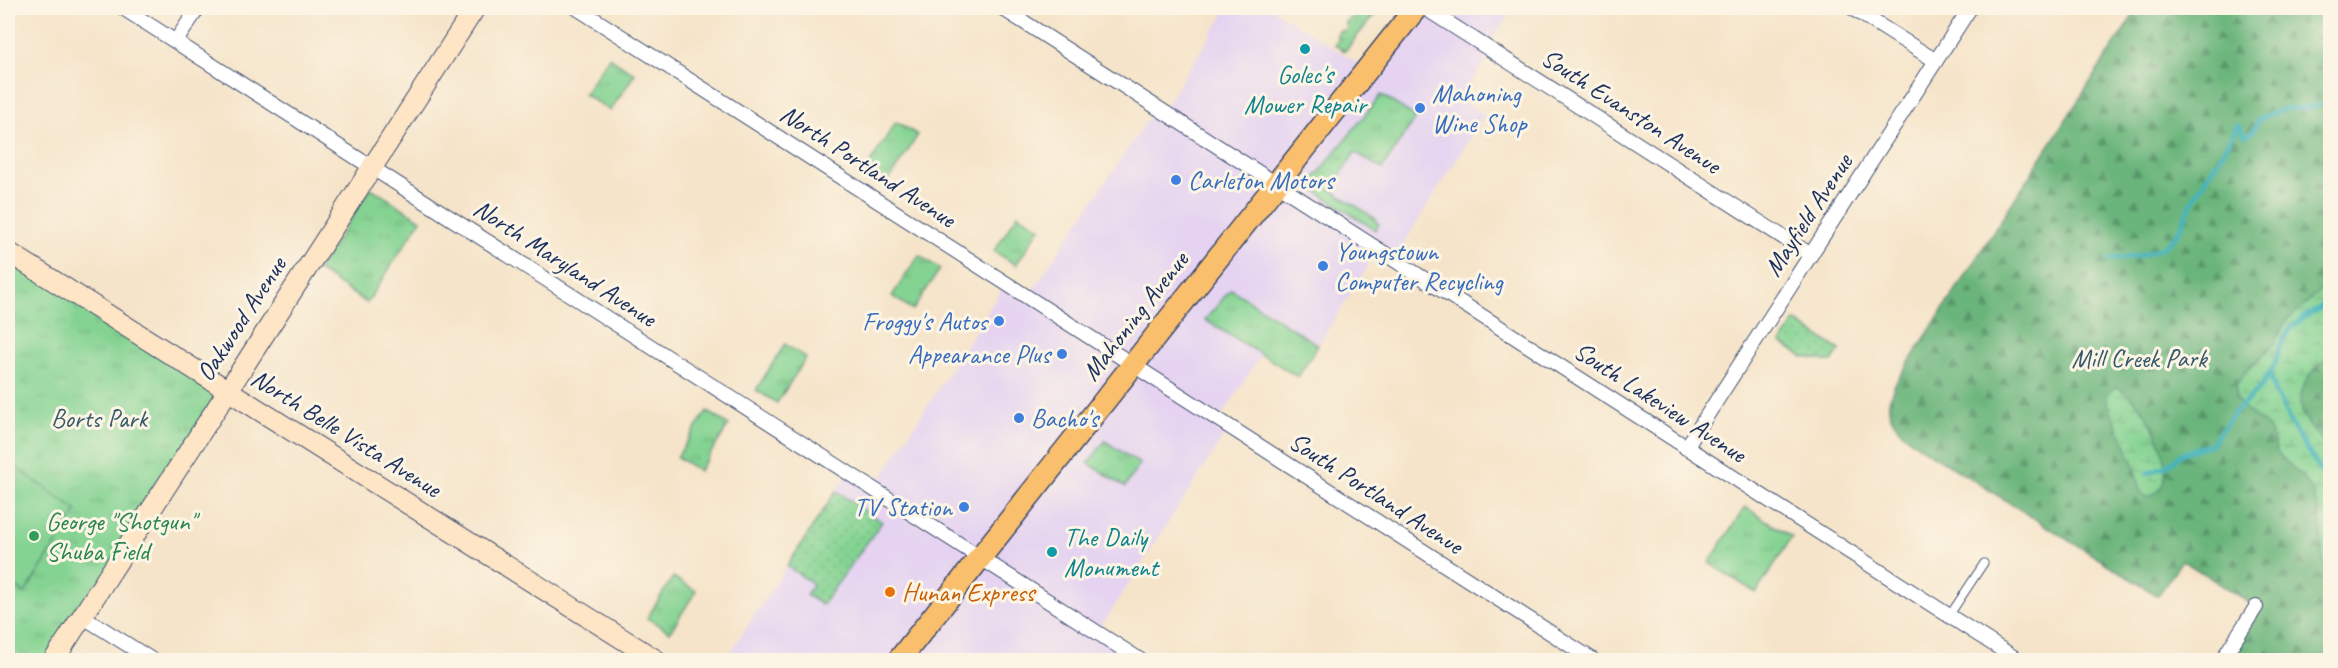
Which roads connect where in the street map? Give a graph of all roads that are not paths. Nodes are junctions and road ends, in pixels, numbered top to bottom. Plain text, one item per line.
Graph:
1 (123, 8) edge
2 (198, 8) edge
3 (475, 8) edge
4 (577, 8) edge
5 (1002, 8) edge
6 (1416, 8) edge
7 (1425, 8) edge
8 (1852, 8) edge
9 (1970, 8) edge
10 (176, 41) junction
11 (1936, 61) junction
12 (372, 167) junction
13 (1276, 185) junction
14 (8, 252) edge
15 (1810, 255) junction
16 (1133, 365) junction
17 (227, 389) junction
18 (1686, 448) junction
19 (980, 558) junction
20 (1984, 563) dead end
21 (2256, 607) dead end
22 (82, 616) junction
23 (1949, 616) junction
24 (54, 660) edge
25 (152, 660) edge
26 (656, 660) edge
27 (899, 660) edge
28 (1140, 660) edge
29 (1593, 660) edge
30 (2018, 660) edge
31 (2222, 660) edge

1 - 10 street, North Maryland Avenue
2 - 10 street
3 - 12 street, Oakwood Avenue
4 - 16 street, North Portland Avenue
5 - 13 street, South Lakeview Avenue
6 - 13 main road, Mahoning Avenue
7 - 15 street, South Evanston Avenue
8 - 11 street
9 - 11 street, Mayfield Avenue
10 - 12 street, North Maryland Avenue
11 - 15 street, Mayfield Avenue
12 - 17 street, Oakwood Avenue
12 - 19 street, North Maryland Avenue
13 - 16 main road, Mahoning Avenue
13 - 18 street, South Lakeview Avenue
14 - 17 street, North Belle Vista Avenue
15 - 18 street, Mayfield Avenue
16 - 19 main road, Mahoning Avenue
16 - 29 street, South Portland Avenue
17 - 22 street, Oakwood Avenue
17 - 26 street, North Belle Vista Avenue
18 - 23 street, South Lakeview Avenue
19 - 27 main road, Mahoning Avenue
19 - 28 street, North Maryland Avenue
20 - 23 lane
21 - 31 street
22 - 24 street, Oakwood Avenue
22 - 25 street
23 - 30 street, South Lakeview Avenue

